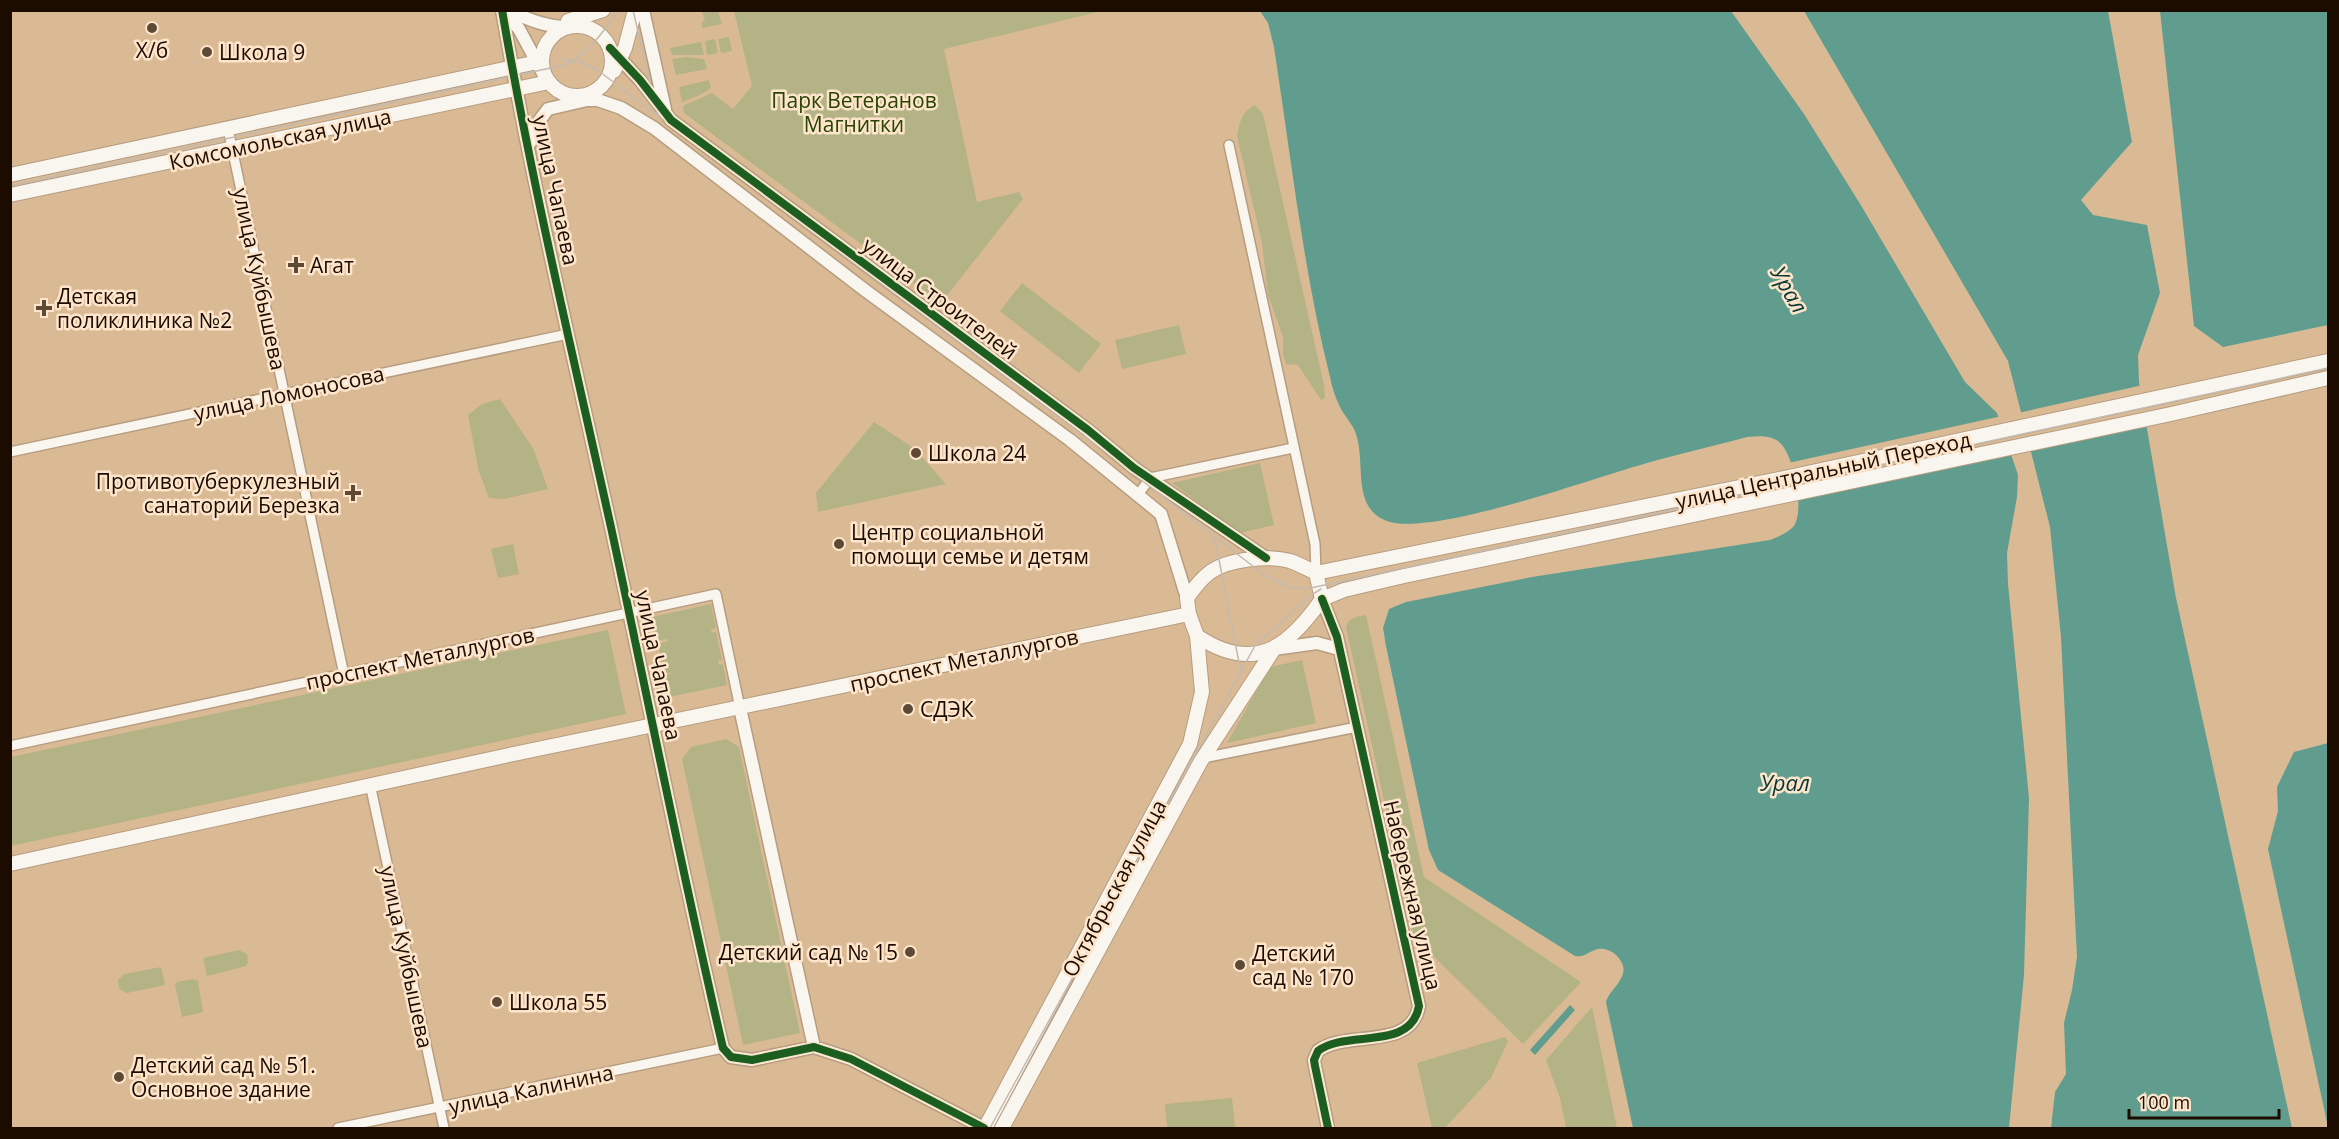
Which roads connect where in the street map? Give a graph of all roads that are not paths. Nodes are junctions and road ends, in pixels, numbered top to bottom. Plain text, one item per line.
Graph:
1 (504, 10) edge
2 (635, 10) edge
3 (643, 10) edge
4 (602, 11) edge
5 (569, 25) junction
6 (610, 48) junction
7 (620, 59) junction
8 (540, 61) junction
9 (512, 67) junction
10 (609, 77) junction
11 (547, 80) junction
12 (516, 89) junction
13 (580, 96) junction
14 (602, 101) junction
15 (548, 109) junction
16 (667, 116) junction
17 (228, 129) junction
18 (1228, 145) dead end
19 (529, 147) junction
20 (233, 149) junction
21 (10, 175) edge
22 (10, 195) edge
23 (568, 334) junction
24 (2328, 361) edge
25 (2328, 378) edge
26 (285, 394) junction
27 (1293, 448) junction
28 (10, 452) edge
29 (1150, 478) junction
30 (1138, 495) junction
31 (1266, 558) junction
32 (1316, 573) junction
33 (1187, 598) junction
34 (1322, 599) junction
35 (629, 613) junction
36 (1189, 614) junction
37 (1197, 636) junction
38 (1274, 649) junction
39 (1340, 649) junction
40 (344, 675) junction
41 (740, 708) junction
42 (654, 726) junction
43 (1357, 727) junction
44 (10, 746) edge
45 (1203, 758) junction
46 (370, 784) junction
47 (10, 864) edge
48 (814, 1047) junction
49 (723, 1048) junction
50 (440, 1108) junction
51 (338, 1128) edge
52 (444, 1128) edge
53 (985, 1128) edge
54 (1002, 1128) edge
55 (1328, 1128) edge

1 - 5 street
1 - 8 street
1 - 9 street, улица Чапаева
2 - 7 main road
3 - 16 street
4 - 5 main road
5 - 6 main road
5 - 8 main road
6 - 7 street, улица Строителей
6 - 10 main road
7 - 10 main road
7 - 16 street, улица Строителей
8 - 9 main road, Комсомольская улица
8 - 11 main road
9 - 12 street, улица Чапаева
9 - 17 main road, Комсомольская улица
10 - 13 main road
11 - 12 main road, Комсомольская улица
11 - 13 main road
12 - 19 street, улица Чапаева
12 - 20 main road, Комсомольская улица
13 - 14 street, улица Строителей
13 - 15 street, улица Чапаева
14 - 15 street, улица Чапаева
14 - 30 street, улица Строителей
15 - 19 street, улица Чапаева
16 - 29 street, улица Строителей
17 - 20 street, улица Куйбышева
17 - 21 main road, Комсомольская улица
18 - 27 street
19 - 23 street, улица Чапаева
20 - 22 main road, Комсомольская улица
20 - 26 street, улица Куйбышева
23 - 26 street, улица Ломоносова
23 - 35 street, улица Чапаева
24 - 32 main road, улица Центральный Переход
25 - 34 main road, улица Центральный Переход
26 - 28 street, улица Ломоносова
26 - 40 street, улица Куйбышева
27 - 29 street
27 - 32 street
29 - 30 street
29 - 31 street, улица Строителей
30 - 33 street, улица Строителей
31 - 32 main road
31 - 33 main road
32 - 34 main road
33 - 36 main road
34 - 38 main road
34 - 39 street, Набережная улица
35 - 40 street, проспект Металлургов
35 - 41 street, проспект Металлургов
35 - 42 street, улица Чапаева
36 - 37 main road
36 - 41 main road, проспект Металлургов
37 - 38 main road
37 - 53 main road, Октябрьская улица
38 - 39 street
38 - 45 main road, Октябрьская улица
39 - 43 street, Набережная улица
40 - 44 street, проспект Металлургов
41 - 42 main road, проспект Металлургов
41 - 48 street
42 - 46 main road, проспект Металлургов
42 - 49 street, улица Чапаева
43 - 45 street
43 - 55 street, Набережная улица
45 - 54 main road, Октябрьская улица
46 - 47 main road, проспект Металлургов
46 - 50 street, улица Куйбышева
48 - 49 street
48 - 53 street
49 - 50 street, улица Калинина
50 - 51 street, улица Калинина
50 - 52 street, улица Куйбышева

